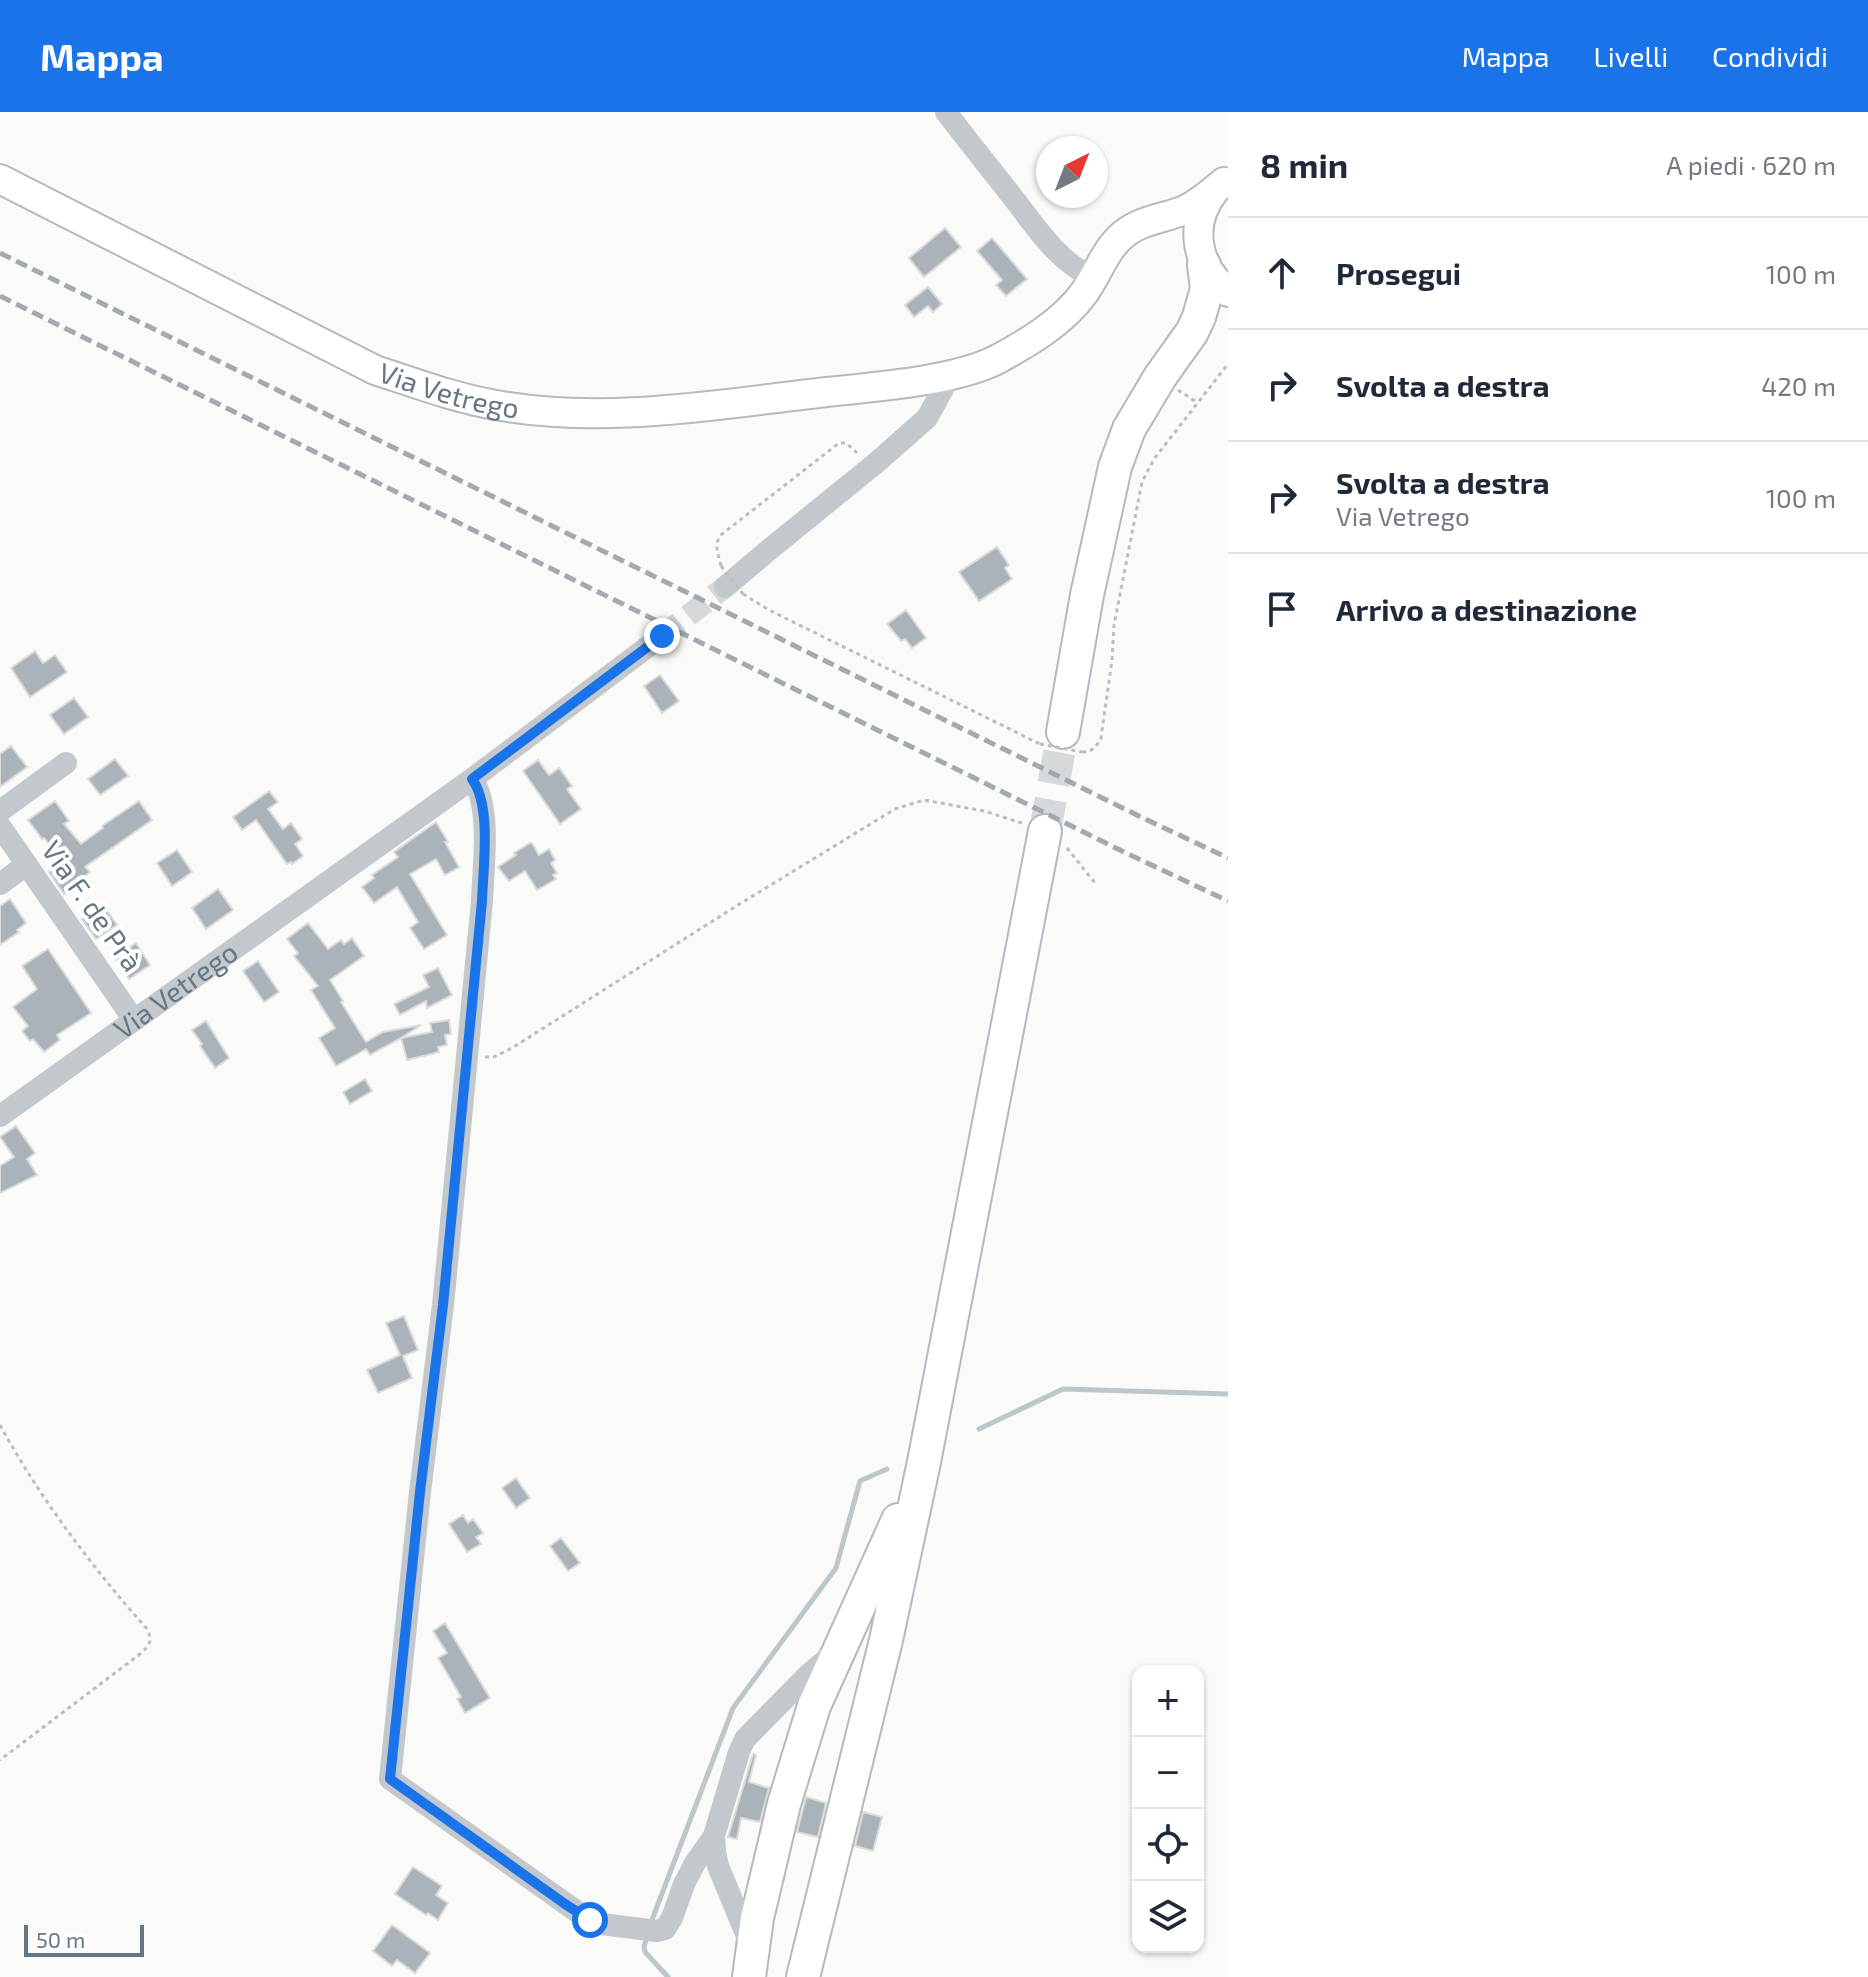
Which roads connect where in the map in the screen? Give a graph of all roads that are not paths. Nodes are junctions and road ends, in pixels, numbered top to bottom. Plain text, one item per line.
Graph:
1 (946, 112) edge
2 (0, 179) edge
3 (1226, 181) edge
4 (1148, 222) junction
5 (1203, 260) junction
6 (1093, 277) junction
7 (1228, 292) edge
8 (1228, 307) edge
9 (1192, 332) junction
10 (943, 376) junction
11 (730, 582) tunnel mouth
12 (662, 636) tunnel mouth
13 (1062, 743) tunnel mouth
14 (66, 763) dead end
15 (472, 779) junction
16 (0, 811) edge
17 (0, 826) edge
18 (1045, 833) tunnel mouth
19 (26, 865) junction
20 (0, 884) edge
21 (134, 1020) junction
22 (0, 1116) edge
23 (924, 1462) junction
24 (840, 1648) junction
25 (714, 1836) junction
26 (750, 1964) edge
27 (803, 1977) edge

1 - 6 street
2 - 10 main road, Via Vetrego
3 - 4 main road, Via Vetrego
3 - 5 main road, Via Vetrego
4 - 5 main road
4 - 6 main road, Via Vetrego
5 - 7 main road
5 - 9 highway
6 - 10 main road, Via Vetrego
8 - 9 highway
9 - 13 highway
10 - 11 street
12 - 15 street, Via Vetrego
14 - 16 street
15 - 21 street, Via Vetrego
15 - 25 street
17 - 19 street, Via F. de Prà
18 - 23 highway
19 - 20 street
19 - 21 street, Via F. de Prà
21 - 22 street, Via Vetrego
23 - 24 highway
23 - 27 highway
24 - 25 street
24 - 26 highway
25 - 26 street

